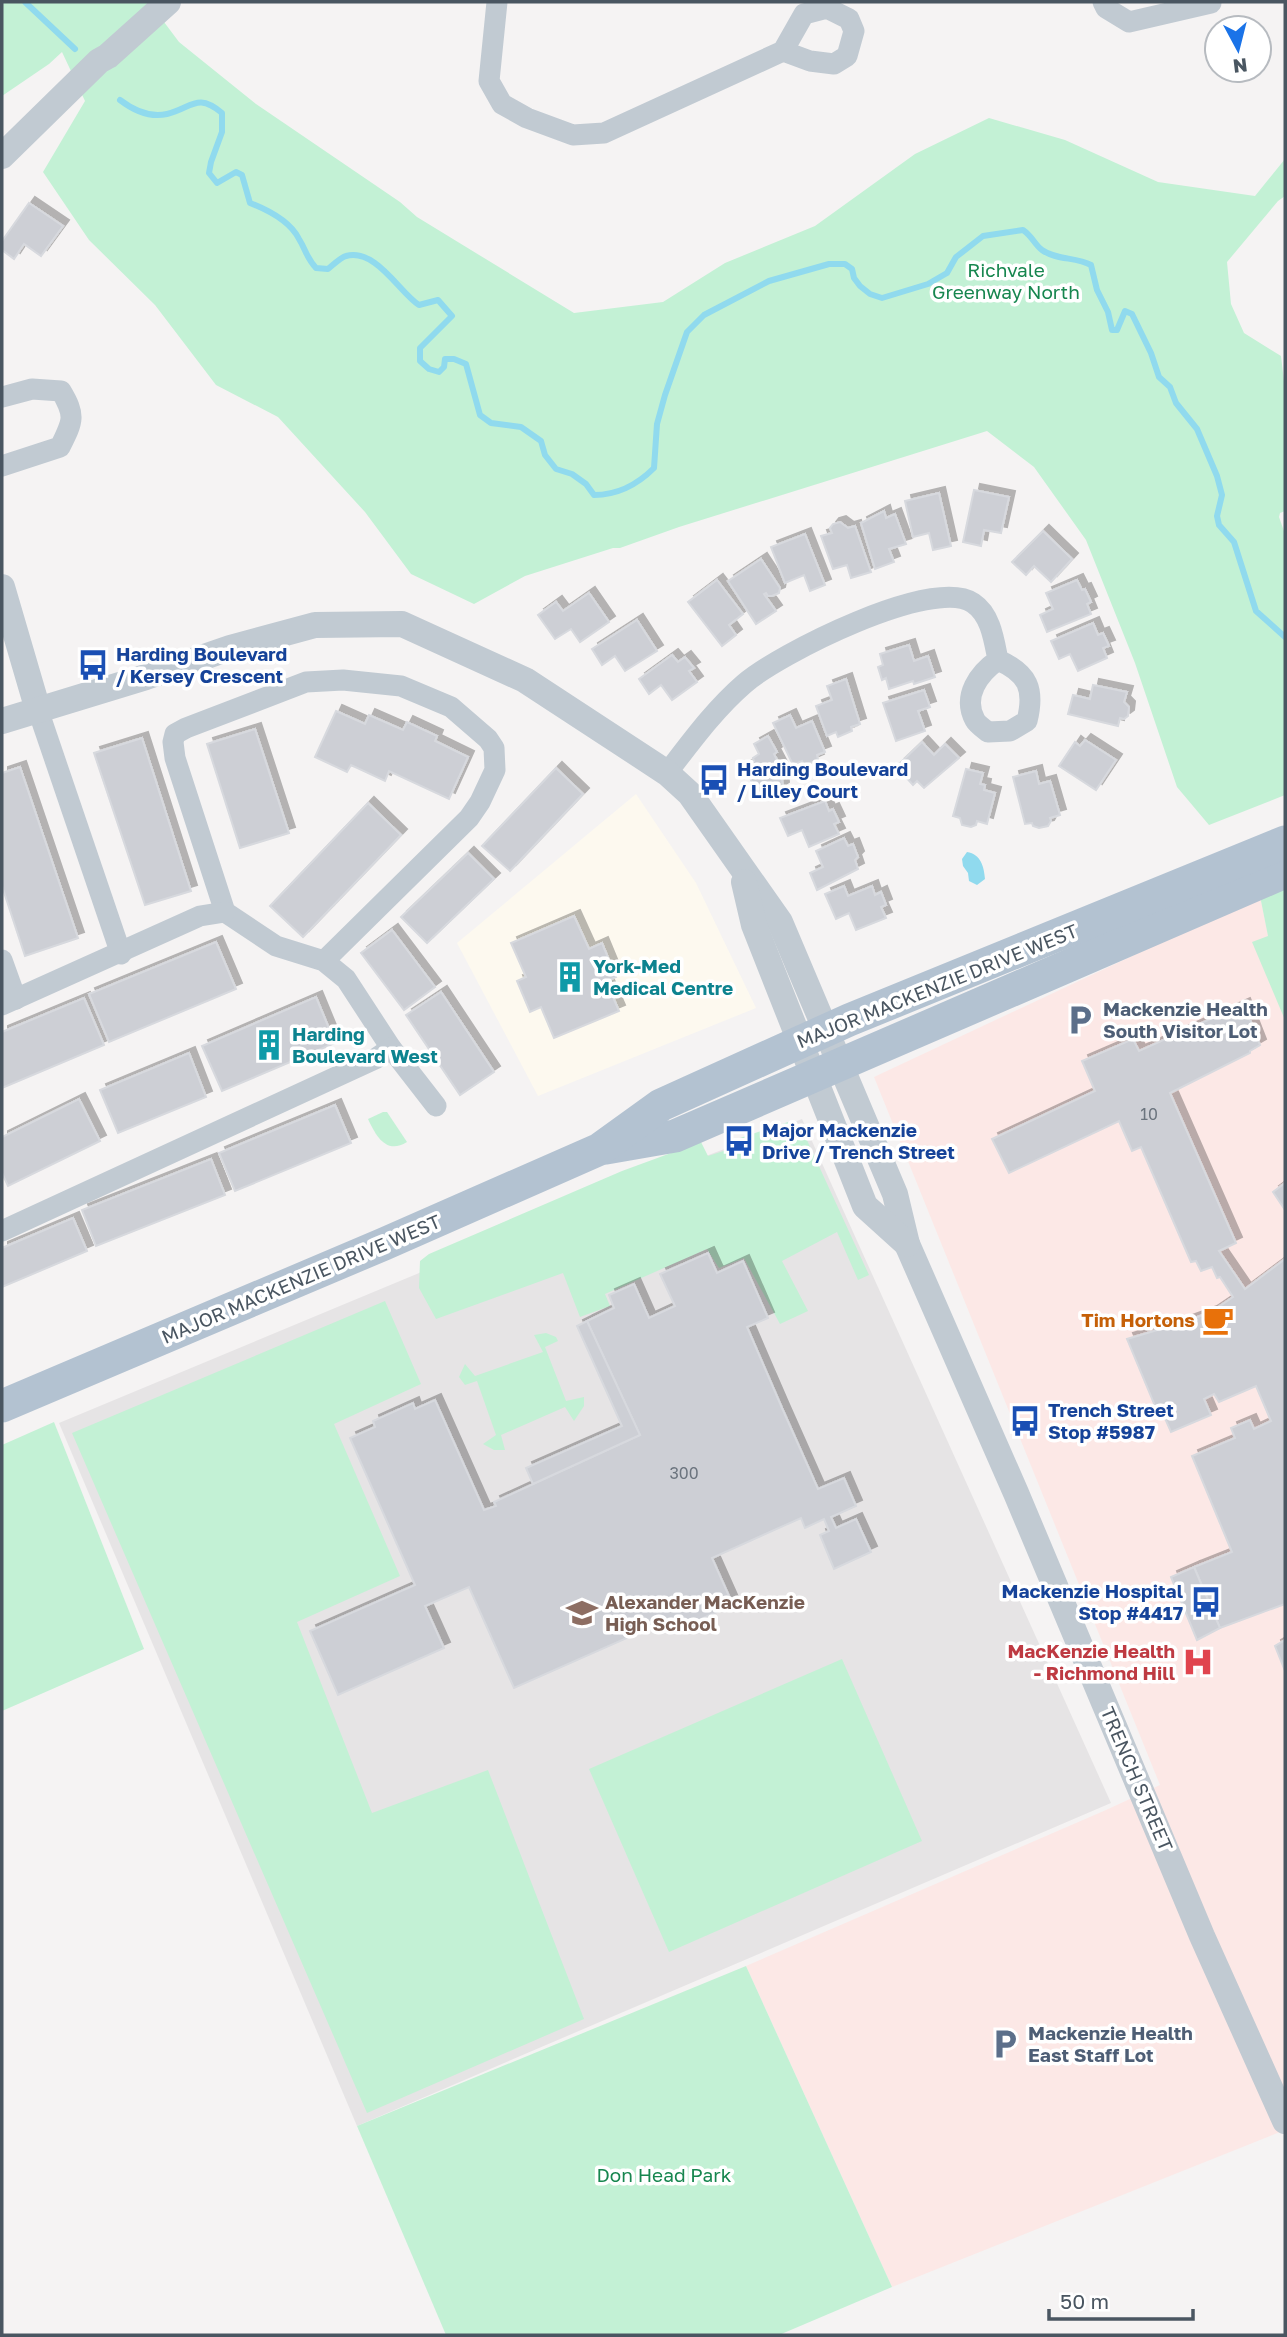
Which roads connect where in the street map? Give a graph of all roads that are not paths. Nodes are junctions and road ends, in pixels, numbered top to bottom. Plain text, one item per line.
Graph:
1 (168, 2) edge
2 (497, 2) edge
3 (1103, 2) edge
4 (1211, 3) edge
5 (783, 51) dead end
6 (2, 156) edge
7 (2, 397) edge
8 (2, 466) edge
9 (2, 587) edge
10 (998, 660) dead end
11 (38, 710) junction
12 (2, 721) edge
13 (667, 773) junction
14 (1285, 842) edge
15 (1285, 872) edge
16 (225, 912) junction
17 (121, 954) junction
18 (2, 960) edge
19 (324, 961) junction
20 (9, 1002) edge
21 (814, 1036) junction
22 (391, 1048) junction
23 (826, 1071) junction
24 (436, 1106) dead end
25 (600, 1149) junction
26 (2, 1231) edge
27 (2, 1406) edge
28 (1285, 2121) edge

1 - 6 street
2 - 5 street
3 - 4 street
7 - 8 street
9 - 11 street
10 - 13 street
11 - 12 street
11 - 13 street
11 - 17 street
13 - 21 street, TRENCH STREET
14 - 21 main road, MAJOR MACKENZIE DRIVE WEST
15 - 23 main road, MAJOR MACKENZIE DRIVE WEST
16 - 17 street
16 - 19 street
16 - 19 street
17 - 20 street
18 - 20 street
19 - 22 street
21 - 23 street, TRENCH STREET
21 - 25 main road, MAJOR MACKENZIE DRIVE WEST
22 - 24 street
22 - 26 street
23 - 25 main road, MAJOR MACKENZIE DRIVE WEST
23 - 28 street, TRENCH STREET
25 - 27 main road, MAJOR MACKENZIE DRIVE WEST

